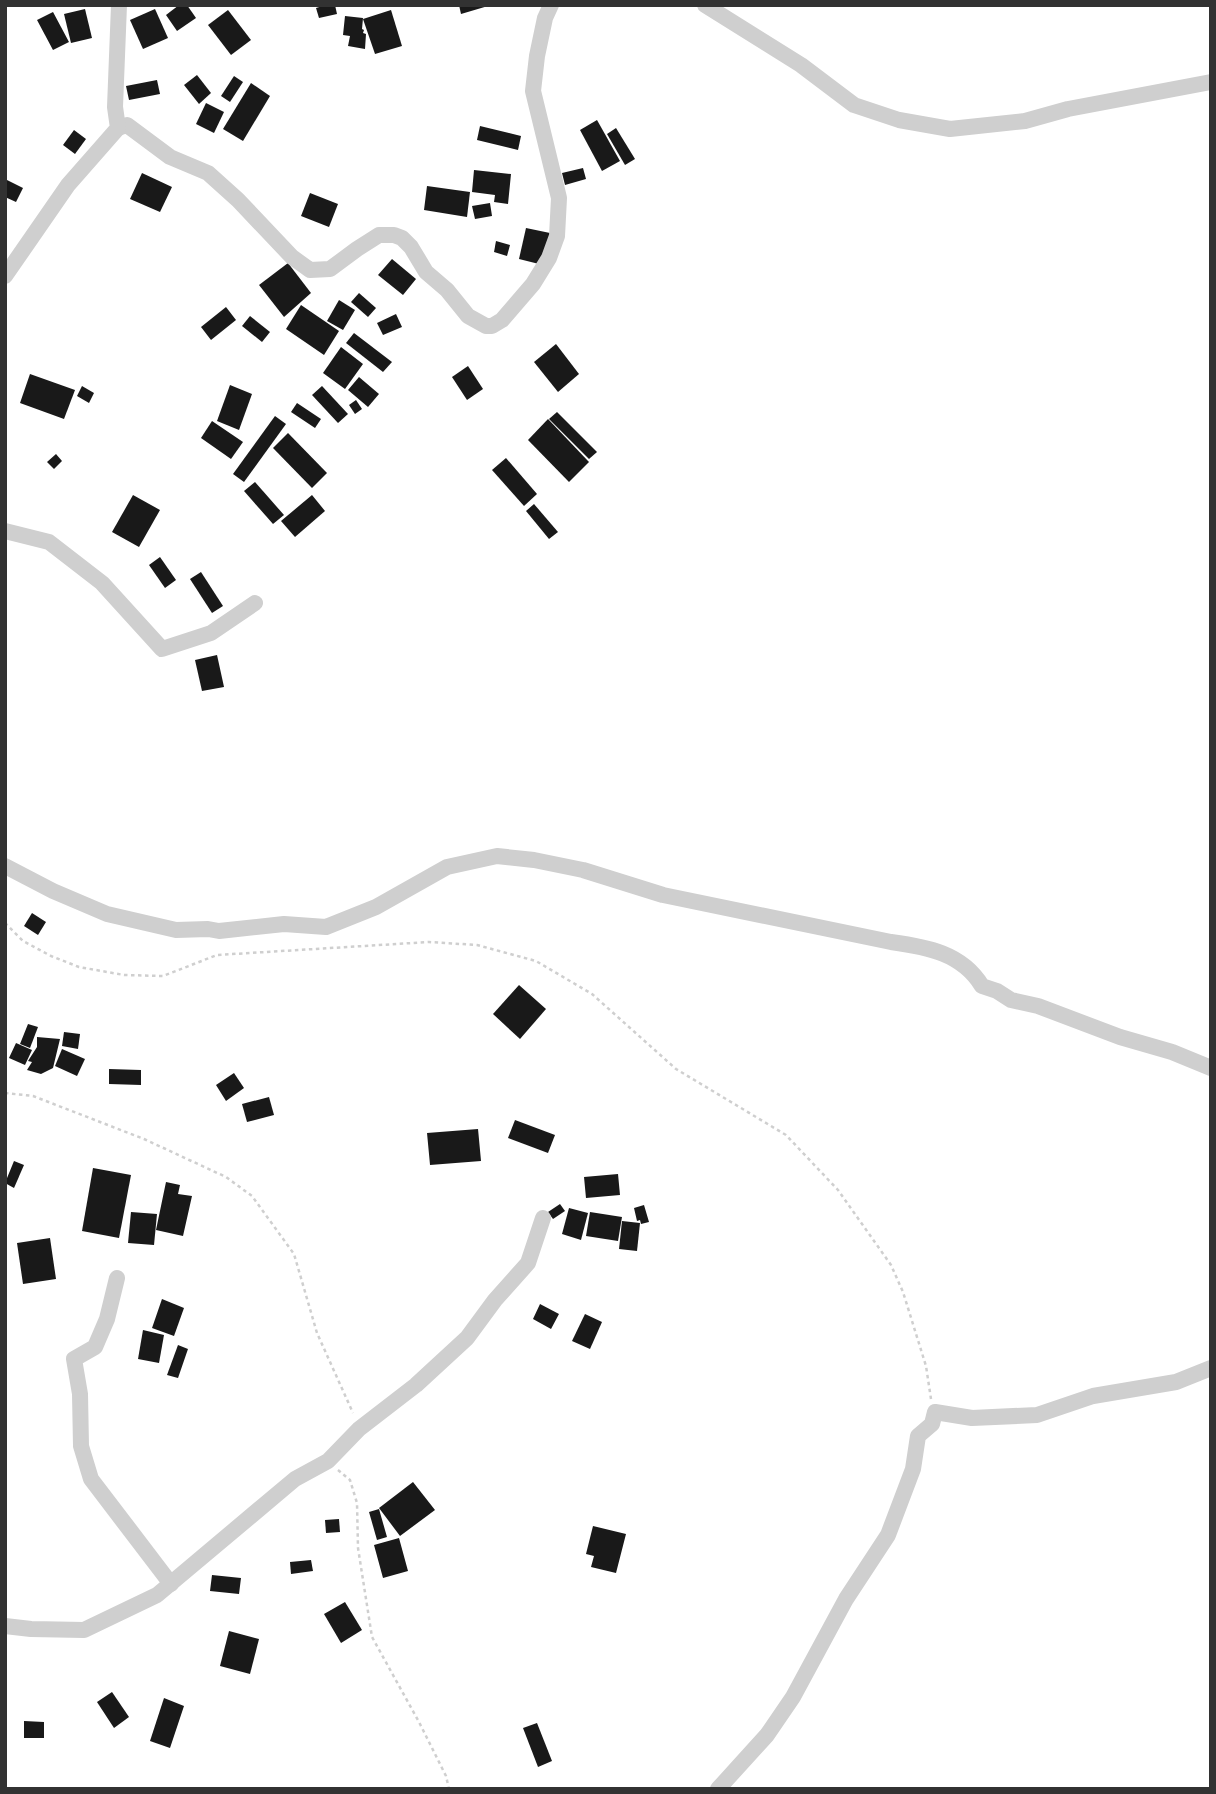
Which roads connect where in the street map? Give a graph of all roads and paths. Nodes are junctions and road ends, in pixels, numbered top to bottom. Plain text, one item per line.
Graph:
1 (119, 5) edge
2 (551, 5) edge
3 (705, 5) edge
4 (1211, 82) edge
5 (118, 128) junction
6 (5, 276) edge
7 (5, 531) edge
8 (255, 603) dead end
9 (5, 866) edge
10 (5, 923) edge
11 (1211, 1068) edge
12 (5, 1093) edge
13 (543, 1218) dead end
14 (117, 1278) dead end
15 (1211, 1367) edge
16 (932, 1424) junction
17 (359, 1429) junction
18 (328, 1461) junction
19 (171, 1584) junction
20 (5, 1626) edge
21 (449, 1789) edge
22 (718, 1789) edge

1 - 5 street
2 - 5 street
3 - 4 street
5 - 6 street
7 - 8 street
9 - 11 street
10 - 16 path
12 - 17 path
13 - 17 street
14 - 19 street
15 - 16 street
16 - 22 street
17 - 18 street
18 - 19 street
18 - 21 path
19 - 20 street

